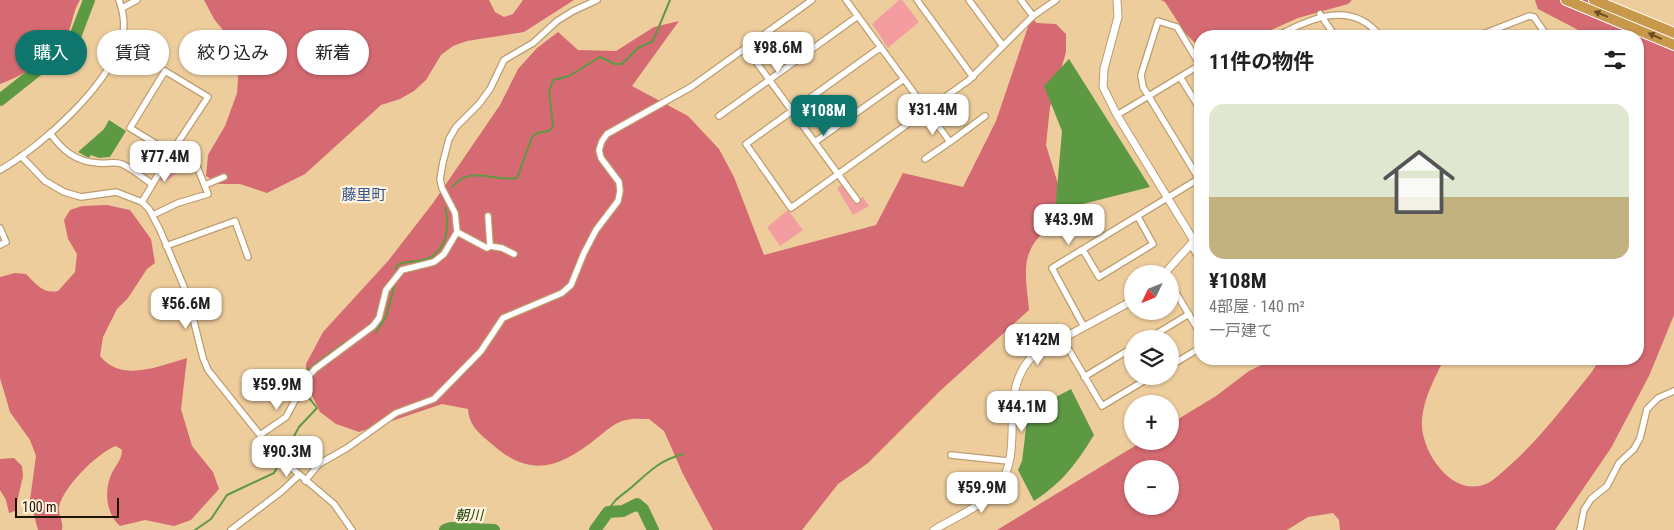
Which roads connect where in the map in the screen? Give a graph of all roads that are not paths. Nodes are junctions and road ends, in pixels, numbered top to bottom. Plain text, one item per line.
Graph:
1 (119, 0) edge
2 (137, 0) edge
3 (597, 0) edge
4 (812, 0) edge
5 (846, 0) edge
6 (917, 0) edge
7 (969, 0) edge
8 (1021, 0) edge
9 (1056, 0) edge
10 (1117, 0) edge
11 (1566, 0) edge
12 (1594, 0) edge
13 (122, 8) junction
14 (1320, 14) junction
15 (858, 16) junction
16 (1033, 16) junction
17 (1639, 24) junction
18 (1289, 30) edge
19 (1331, 30) edge
20 (1376, 30) edge
21 (1493, 30) edge
22 (1543, 30) edge
23 (1674, 33) edge
24 (1674, 45) edge
25 (1003, 46) junction
26 (746, 48) junction
27 (881, 48) junction
28 (1194, 55) edge
29 (1194, 69) edge
30 (973, 77) junction
31 (1180, 77) junction
32 (904, 79) junction
33 (769, 80) junction
34 (1148, 96) junction
35 (1194, 100) edge
36 (927, 110) junction
37 (792, 111) junction
38 (1116, 115) junction
39 (719, 116) dead end
40 (985, 116) dead end
41 (50, 133) junction
42 (815, 142) junction
43 (950, 142) junction
44 (171, 154) junction
45 (21, 156) junction
46 (194, 158) dead end
47 (925, 159) dead end
48 (0, 170) edge
49 (1194, 171) edge
50 (838, 174) junction
51 (224, 177) dead end
52 (1194, 182) edge
53 (152, 184) junction
54 (204, 185) junction
55 (1167, 198) junction
56 (857, 200) dead end
57 (142, 202) junction
58 (153, 216) junction
59 (488, 216) dead end
60 (1138, 217) junction
61 (0, 228) edge
62 (457, 232) junction
63 (1194, 241) edge
64 (1192, 243) junction
65 (0, 245) edge
66 (166, 246) junction
67 (490, 246) junction
68 (1194, 247) edge
69 (1083, 250) junction
70 (514, 254) dead end
71 (248, 257) dead end
72 (1172, 265) edge
73 (1179, 298) edge
74 (1124, 305) edge
75 (1189, 314) junction
76 (1194, 323) edge
77 (1084, 327) junction
78 (1163, 330) edge
79 (1062, 338) junction
80 (1194, 352) edge
81 (1124, 353) edge
82 (1179, 361) edge
83 (1084, 377) junction
84 (1137, 385) edge
85 (1674, 391) edge
86 (260, 435) junction
87 (951, 456) dead end
88 (1008, 461) junction
89 (299, 475) junction
90 (305, 481) junction
91 (231, 530) edge
92 (352, 530) edge
93 (934, 530) edge
94 (1580, 530) edge

1 - 13 street
2 - 13 street
3 - 62 street
4 - 26 street
5 - 15 street
6 - 30 street
7 - 25 street
8 - 16 street
9 - 16 street
10 - 38 street
17 -> 11 highway
12 - 17 highway
13 - 41 street
14 - 18 street
14 - 19 street
14 - 20 street
15 - 27 street
15 - 33 street
16 - 25 street
17 - 23 highway
24 -> 17 highway
21 - 22 street
25 - 30 street
26 - 33 street
26 - 90 street
27 - 32 street
27 - 37 street
28 - 34 street
29 - 31 street
30 - 36 street
31 - 34 street
31 - 35 street
32 - 36 street
32 - 42 street
33 - 37 street
33 - 39 street
34 - 38 street
34 - 49 street
36 - 43 street
36 - 50 street
37 - 42 street
37 - 50 street
38 - 55 street
40 - 43 street
41 - 45 street
41 - 53 street
42 - 50 street
43 - 47 street
44 - 44 street
44 - 53 street
45 - 48 street
45 - 57 street
46 - 54 street
50 - 56 street
51 - 54 street
52 - 55 street
53 - 57 street
54 - 58 street
55 - 60 street
55 - 64 street
57 - 58 street
58 - 66 street
59 - 67 street
60 - 69 street
60 - 69 street
61 - 65 street
62 - 67 street
62 - 86 street
63 - 64 street
64 - 68 street
64 - 72 street
66 - 71 street
66 - 86 street
67 - 70 street
69 - 77 street
73 - 75 street
74 - 77 street
75 - 76 street
75 - 78 street
77 - 79 street
79 - 83 street
79 - 88 street
80 - 82 street
81 - 83 street
83 - 84 street
85 - 94 street
86 - 89 street
87 - 88 street
88 - 93 street
89 - 90 street
89 - 91 street
90 - 92 street

